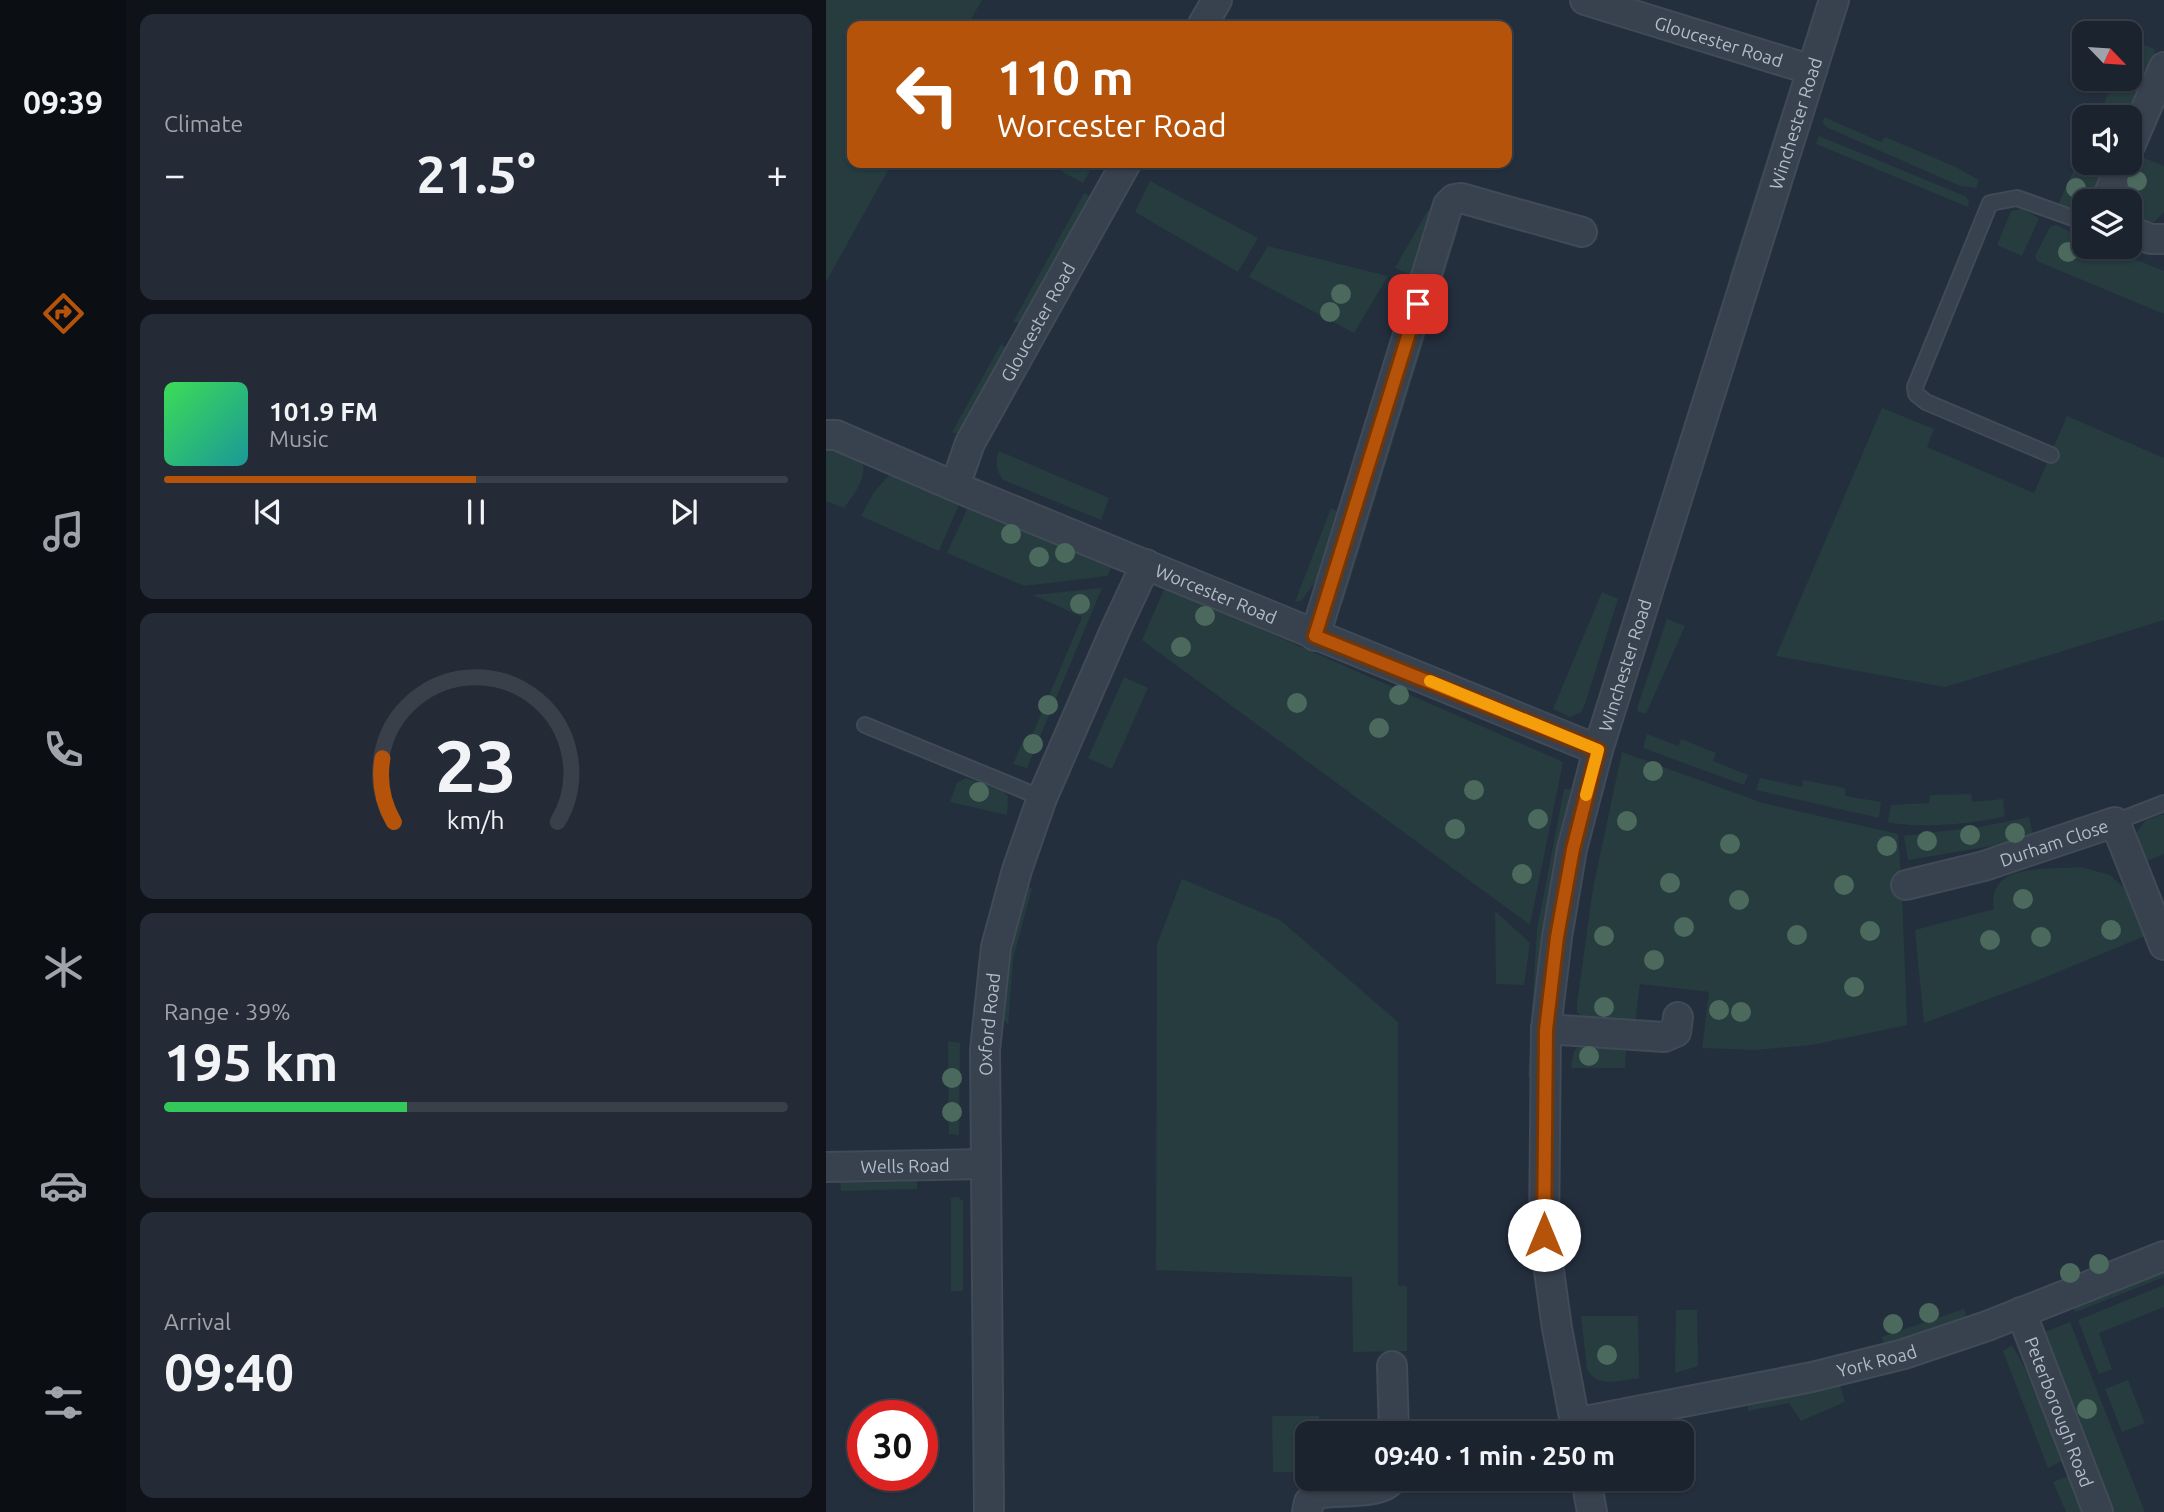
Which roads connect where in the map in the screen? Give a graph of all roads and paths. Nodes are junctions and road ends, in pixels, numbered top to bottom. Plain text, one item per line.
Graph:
1 (1217, 0) edge
2 (1585, 0) edge
3 (1834, 0) edge
4 (1205, 21) edge
5 (2164, 67) edge
6 (1812, 70) junction
7 (2142, 118) edge
8 (1123, 168) edge
9 (2072, 218) edge
10 (1582, 232) dead end
11 (2142, 236) edge
12 (2164, 239) edge
13 (831, 435) edge
14 (2050, 455) dead end
15 (955, 486) junction
16 (1146, 564) junction
17 (1315, 636) junction
18 (865, 725) dead end
19 (1598, 750) junction
20 (1042, 799) junction
21 (2164, 803) edge
22 (2115, 822) junction
23 (1906, 885) dead end
24 (2164, 944) edge
25 (1678, 1017) dead end
26 (1546, 1030) junction
27 (985, 1164) junction
28 (826, 1167) edge
29 (2164, 1256) edge
30 (2021, 1312) junction
31 (1392, 1366) dead end
32 (1394, 1421) edge
33 (1575, 1421) edge
34 (1608, 1421) edge
35 (1343, 1491) edge
36 (1588, 1491) edge
37 (989, 1512) edge
38 (1307, 1512) edge
39 (1592, 1512) edge
40 (2098, 1512) edge

1 - 4 street
2 - 6 street, Gloucester Road
3 - 6 street, Winchester Road
5 - 7 street
6 - 19 street, Winchester Road
8 - 15 street, Gloucester Road
9 - 14 lane
10 - 17 street
11 - 12 street
13 - 15 street, Worcester Road
15 - 16 street, Worcester Road
16 - 17 street, Worcester Road
16 - 20 street, Oxford Road
17 - 19 street, Worcester Road
18 - 20 lane
19 - 26 street, Winchester Road
20 - 27 street, Oxford Road
21 - 22 lane
22 - 23 street, Durham Close
22 - 24 street, Durham Close
25 - 26 street
26 - 33 street, Winchester Road
27 - 28 street, Wells Road
27 - 37 street, Oxford Road
29 - 30 street, York Road
30 - 34 street, York Road
30 - 40 street, Peterborough Road
31 - 32 street
35 - 38 street
36 - 39 street

